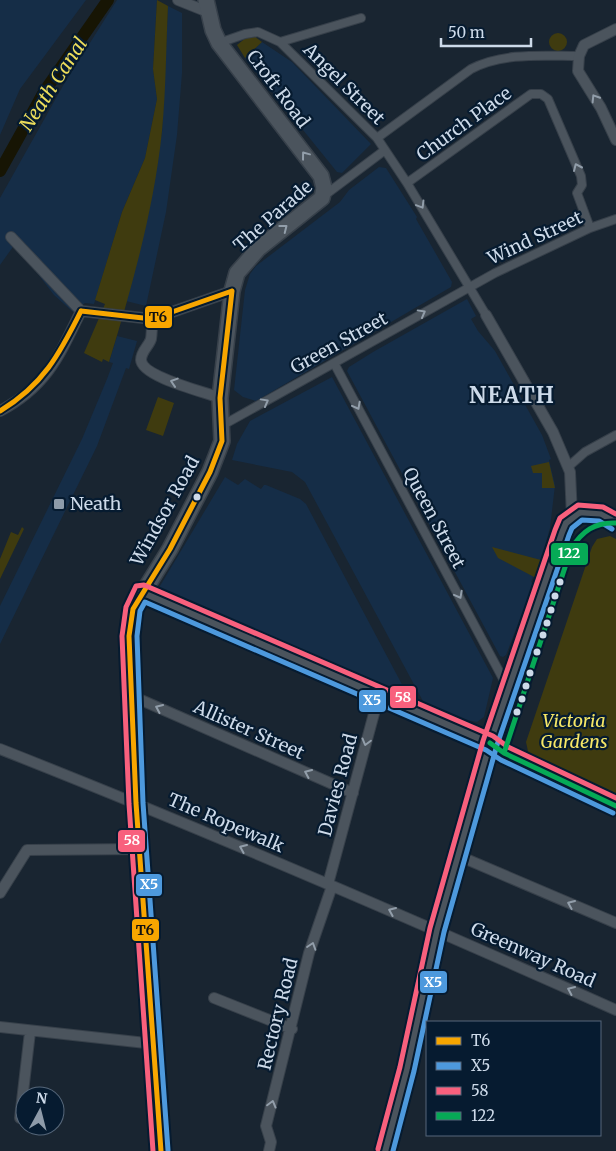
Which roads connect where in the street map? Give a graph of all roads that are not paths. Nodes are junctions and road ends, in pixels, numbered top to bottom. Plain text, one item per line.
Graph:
1 (178, 0) edge
2 (207, 6) edge
3 (361, 18) dead end
4 (616, 29) edge
5 (280, 42) junction
6 (219, 43) junction
7 (579, 56) junction
8 (615, 133) edge
9 (377, 138) junction
10 (385, 150) junction
11 (407, 183) junction
12 (322, 198) junction
13 (616, 219) edge
14 (590, 228) junction
15 (11, 237) dead end
16 (469, 287) junction
17 (232, 291) junction
18 (81, 311) junction
19 (486, 315) joint
20 (152, 319) junction
21 (334, 363) junction
22 (220, 398) junction
23 (0, 411) edge
24 (223, 425) junction
25 (616, 435) edge
26 (568, 467) junction
27 (572, 516) junction
28 (616, 523) edge
29 (141, 592) junction
30 (508, 688) junction
31 (379, 695) junction
32 (132, 696) junction
33 (490, 743) junction
34 (0, 749) edge
35 (353, 793) junction
36 (136, 803) junction
37 (616, 806) edge
38 (140, 849) junction
39 (459, 856) junction
40 (330, 885) junction
41 (0, 893) edge
42 (616, 924) edge
43 (437, 930) junction
44 (214, 998) dead end
45 (616, 1010) edge
46 (0, 1027) edge
47 (292, 1030) junction
48 (30, 1032) junction
49 (155, 1044) junction
50 (24, 1086) edge
51 (161, 1151) edge
52 (270, 1151) edge
53 (386, 1151) edge

1 - 2 street
2 - 6 main road, Croft Road
3 - 5 street
4 - 7 street
5 - 6 street
5 - 9 street, Angel Street
12 -> 6 main road, Croft Road
8 -> 7 street
7 - 9 street
9 - 10 street, Angel Street
10 - 11 street, Angel Street
10 - 12 street, The Parade
14 -> 11 street, Church Place
11 -> 16 street, Angel Street
17 -> 12 main road, The Parade
13 - 14 street, Wind Street
14 - 16 street, Wind Street
15 - 18 street
16 - 19 street, Angel Street
21 -> 16 street, Green Street
17 - 20 street
17 - 22 main road, The Parade
18 - 20 street
18 - 23 street
19 - 26 street
22 -> 20 street
24 -> 21 street, Green Street
21 -> 30 street, Queen Street
22 - 24 main road, The Parade
24 - 29 main road, Windsor Road
25 - 26 street
26 - 27 street
27 - 28 street
27 - 30 street
29 - 31 street
29 - 32 main road, Windsor Road
30 - 33 street
31 - 33 street
31 -> 35 street, Davies Road
35 -> 32 street, Allister Street
32 - 36 main road, Windsor Road
33 - 37 street
33 - 39 street
34 - 36 street, The Ropewalk
35 - 40 street, Davies Road
36 - 38 main road, Windsor Road
40 -> 36 street, The Ropewalk
38 - 41 street
38 - 49 main road, Windsor Road
42 -> 39 street
39 - 43 street
43 -> 40 street, The Ropewalk
47 -> 40 street, Rectory Road
45 -> 43 street, Greenway Road
43 - 53 street
44 - 47 street
46 - 48 street
52 -> 47 street, Rectory Road
48 - 49 street
48 - 50 street
49 - 51 main road, Windsor Road

